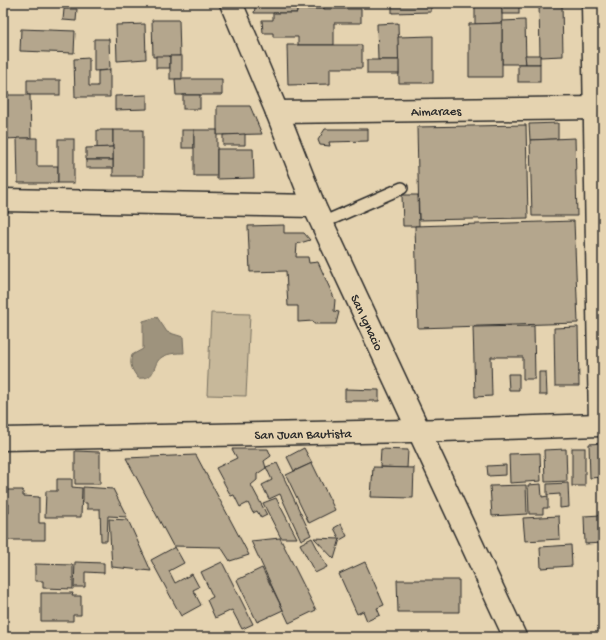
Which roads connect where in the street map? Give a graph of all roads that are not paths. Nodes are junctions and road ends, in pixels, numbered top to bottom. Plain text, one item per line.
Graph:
1 (231, 3) edge
2 (593, 3) edge
3 (596, 108) junction
4 (277, 112) junction
5 (402, 188) dead end
6 (3, 200) edge
7 (318, 214) junction
8 (602, 425) edge
9 (419, 430) junction
10 (3, 439) edge
11 (515, 637) edge

1 - 4 street, San Ignacio
2 - 3 street
3 - 4 street, Aimaraes
3 - 8 street
4 - 7 street, San Ignacio
5 - 7 lane
6 - 7 street
7 - 9 street, San Ignacio
8 - 9 street, San Juan Bautista
9 - 10 street, San Juan Bautista
9 - 11 street, San Ignacio

